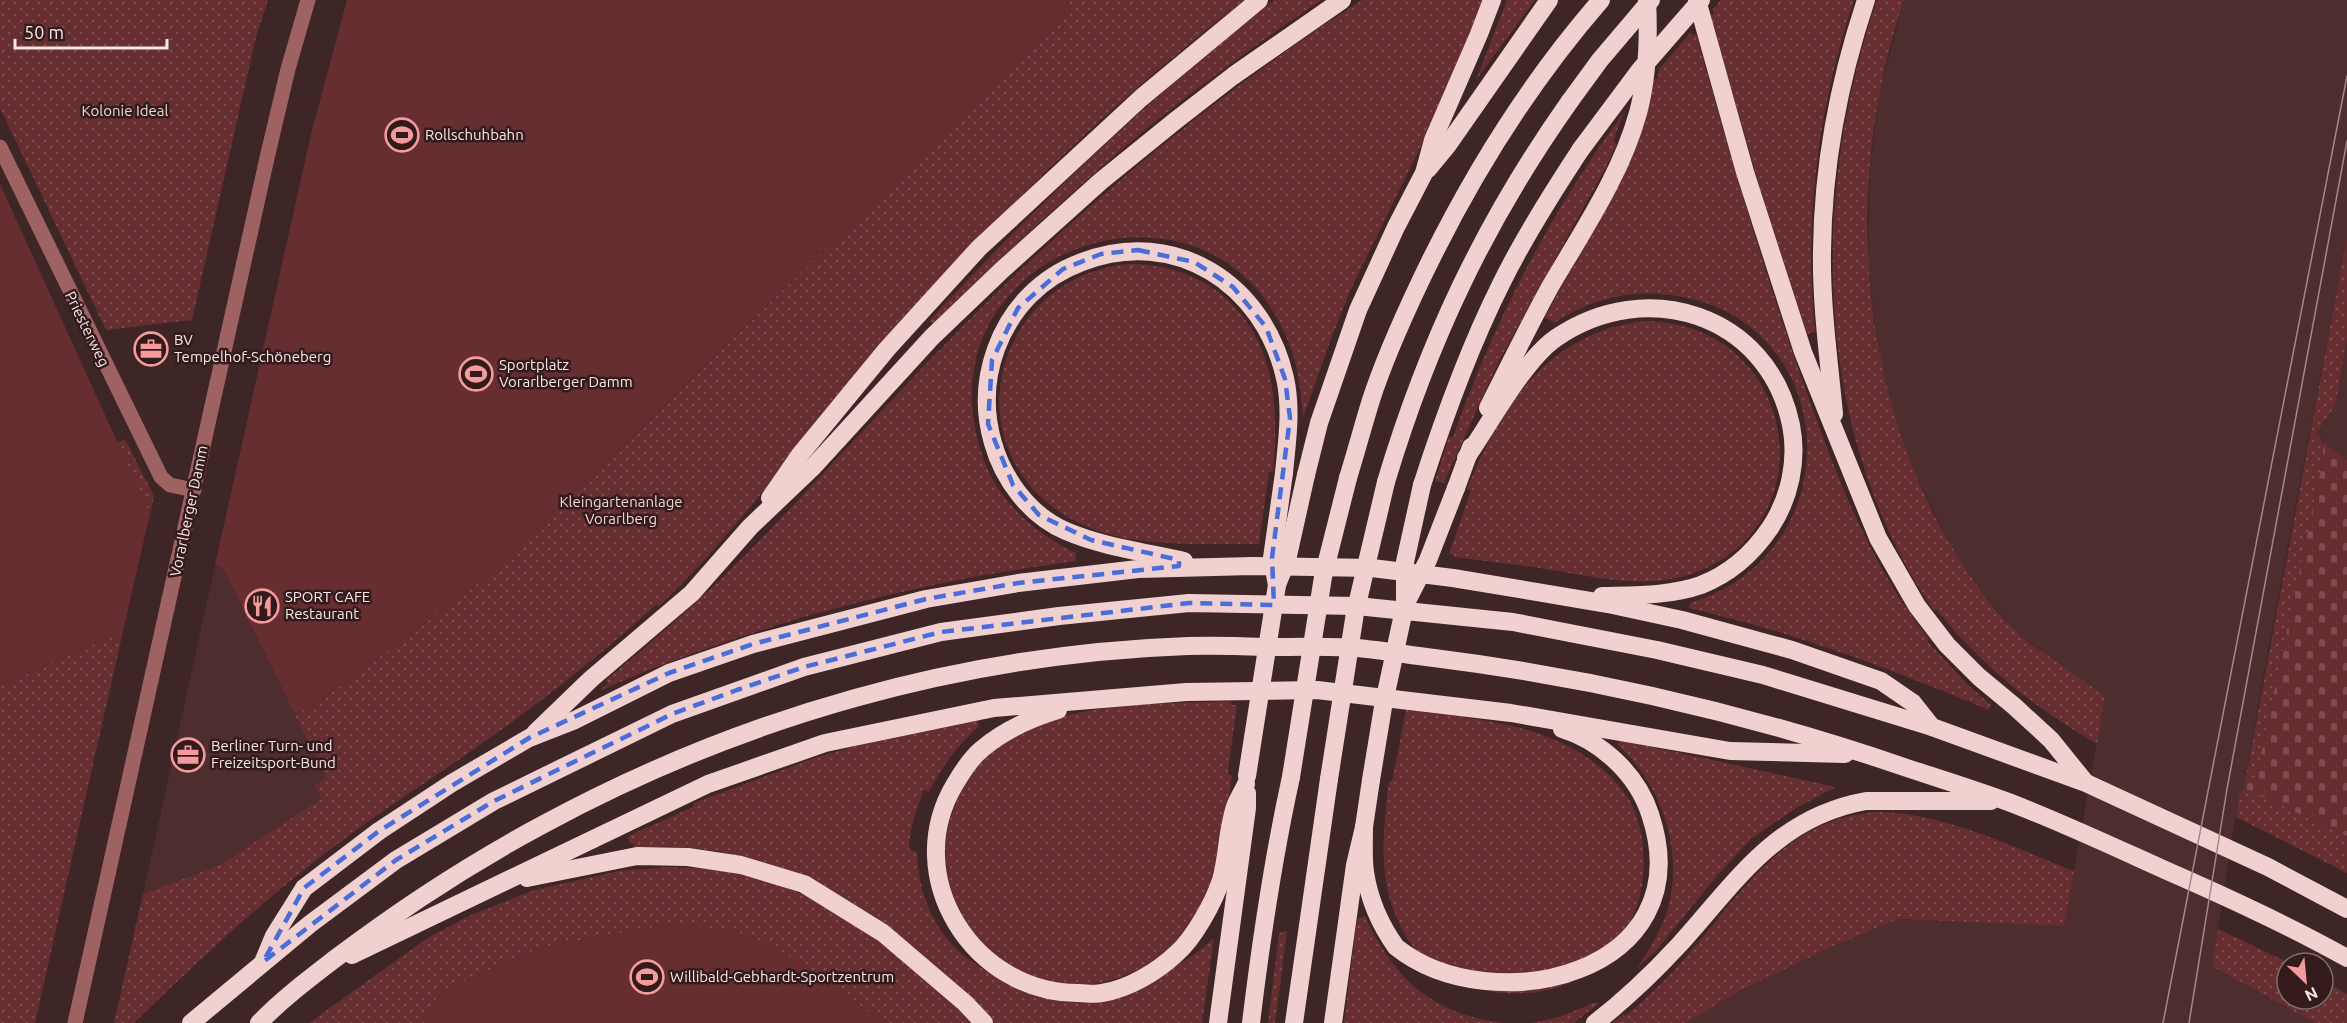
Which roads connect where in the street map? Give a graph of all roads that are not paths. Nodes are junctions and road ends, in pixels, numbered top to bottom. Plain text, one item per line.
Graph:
1 (308, 0) edge
2 (1259, 0) edge
3 (1342, 0) edge
4 (1492, 0) edge
5 (1601, 0) edge
6 (1649, 0) edge
7 (1699, 0) edge
8 (1866, 0) edge
9 (1549, 1) edge
10 (0, 147) edge
11 (1424, 173) junction
12 (1836, 431) junction
13 (1466, 458) junction
14 (194, 490) junction
15 (750, 527) junction
16 (1207, 566) junction
17 (1277, 585) junction
18 (1570, 598) junction
19 (1405, 605) junction
20 (1086, 701) junction
21 (1511, 713) junction
22 (1932, 727) junction
23 (530, 738) junction
24 (1866, 754) junction
25 (1247, 780) junction
26 (2086, 783) junction
27 (2008, 802) junction
28 (1364, 827) junction
29 (499, 884) junction
30 (2347, 909) edge
31 (2347, 958) edge
32 (263, 962) junction
33 (1616, 968) dead end
34 (318, 972) junction
35 (1432, 985) dead end
36 (75, 1023) edge
37 (191, 1023) edge
38 (259, 1023) edge
39 (984, 1023) edge
40 (1218, 1023) edge
41 (1251, 1023) edge
42 (1294, 1023) edge
43 (1333, 1023) edge
44 (1595, 1023) edge

1 - 14 street, Vorarlberger Damm
2 - 15 highway
3 - 15 highway
4 - 11 highway
5 - 41 highway, bridge
6 - 13 highway
6 - 42 highway, bridge
7 - 12 highway
7 - 19 highway, bridge
8 - 12 highway
9 - 11 highway
10 - 14 street, Priesterweg
11 - 17 highway, bridge
12 - 26 highway
13 - 18 highway
13 - 19 highway, bridge
14 - 36 street, Vorarlberger Damm
15 - 23 highway
16 - 17 highway, bridge
16 - 18 highway
16 - 23 highway
17 - 25 highway, bridge
18 - 22 highway
19 - 28 highway, bridge
20 - 21 highway
20 - 25 highway
20 - 29 highway
21 - 24 highway
21 - 33 highway
22 - 26 highway
22 - 32 highway
23 - 32 highway
24 - 27 highway
24 - 34 highway
25 - 40 highway
26 - 30 highway
27 - 31 highway
27 - 44 highway
28 - 35 highway
28 - 43 highway
29 - 34 highway
29 - 39 highway
32 - 37 highway
34 - 38 highway

